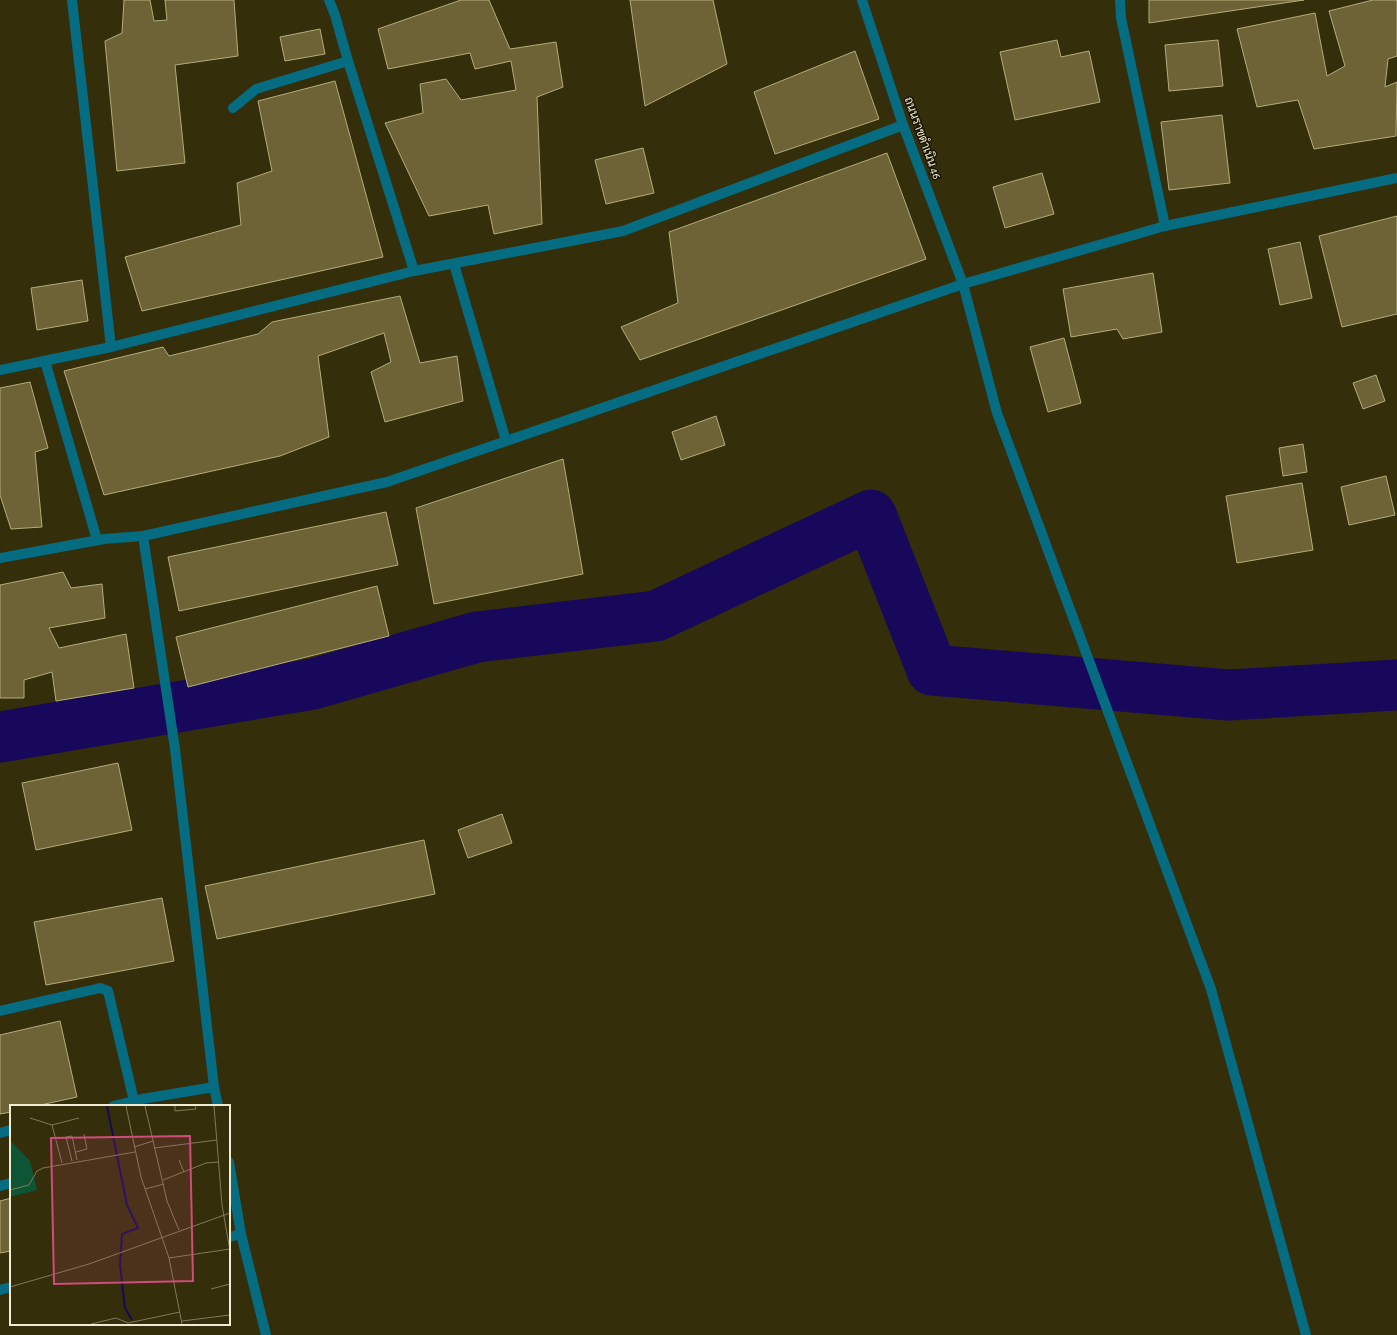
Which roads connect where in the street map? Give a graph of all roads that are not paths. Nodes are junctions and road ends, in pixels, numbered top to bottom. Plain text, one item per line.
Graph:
1 (72, 0) edge
2 (329, 0) edge
3 (862, 0) edge
4 (1120, 0) edge
5 (348, 61) junction
6 (233, 108) dead end
7 (903, 125) junction
8 (1397, 178) edge
9 (1165, 226) junction
10 (454, 264) junction
11 (414, 271) junction
12 (962, 284) junction
13 (111, 347) junction
14 (45, 361) junction
15 (0, 370) edge
16 (506, 440) junction
17 (142, 536) junction
18 (97, 540) junction
19 (0, 558) edge
20 (0, 1012) edge
21 (214, 1087) junction
22 (134, 1101) junction
23 (117, 1105) edge
24 (218, 1105) edge
25 (10, 1130) edge
26 (0, 1132) edge
27 (230, 1168) edge
28 (10, 1183) edge
29 (0, 1186) edge
30 (241, 1234) junction
31 (230, 1237) edge
32 (10, 1287) edge
33 (0, 1290) edge
34 (266, 1335) edge
35 (1306, 1335) edge

1 - 13 street
2 - 5 street
3 - 7 street, ถนนราขดำเนิน 46
4 - 9 street
5 - 6 street
5 - 11 street
7 - 10 street
7 - 12 street, ถนนราขดำเนิน 46
8 - 9 street
9 - 12 street
10 - 11 street
10 - 16 street
11 - 13 street
12 - 16 street
12 - 35 street, ถนนราขดำเนิน 46
13 - 14 street
14 - 15 street
14 - 18 street
16 - 17 street
17 - 18 street
17 - 21 street
18 - 19 street
20 - 22 street
21 - 22 street
21 - 24 street
22 - 23 street
25 - 26 street
27 - 30 street
28 - 29 street
30 - 31 street
30 - 34 street
32 - 33 street

